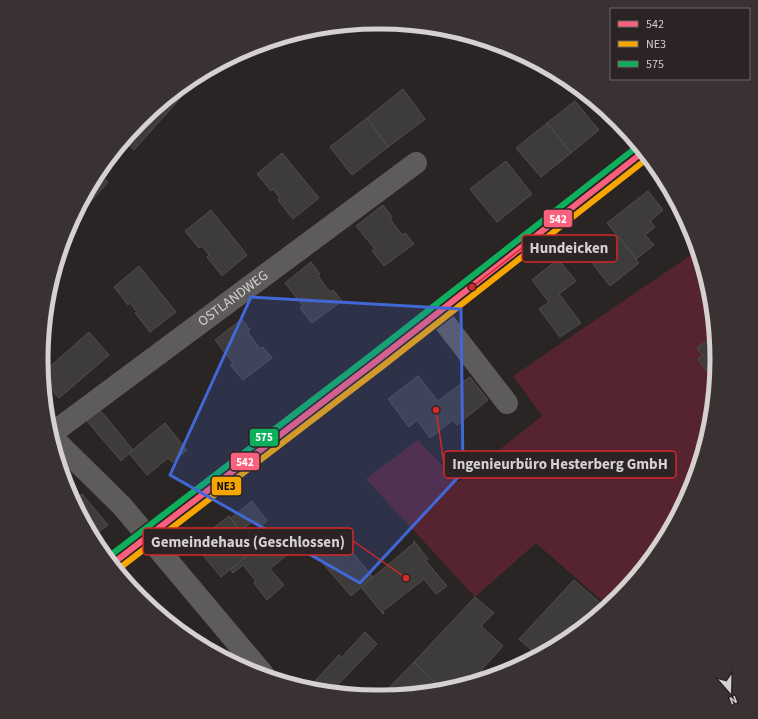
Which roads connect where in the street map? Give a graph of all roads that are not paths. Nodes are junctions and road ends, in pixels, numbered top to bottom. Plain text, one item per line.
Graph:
1 (639, 156) edge
2 (416, 163) dead end
3 (438, 314) junction
4 (507, 402) dead end
5 (57, 431) edge
6 (60, 444) edge
7 (148, 536) junction
8 (117, 560) edge
9 (256, 666) edge

1 - 3 main road
2 - 5 street, OSTLANDWEG
3 - 4 street
3 - 7 main road
6 - 7 street
7 - 8 main road
7 - 9 street

